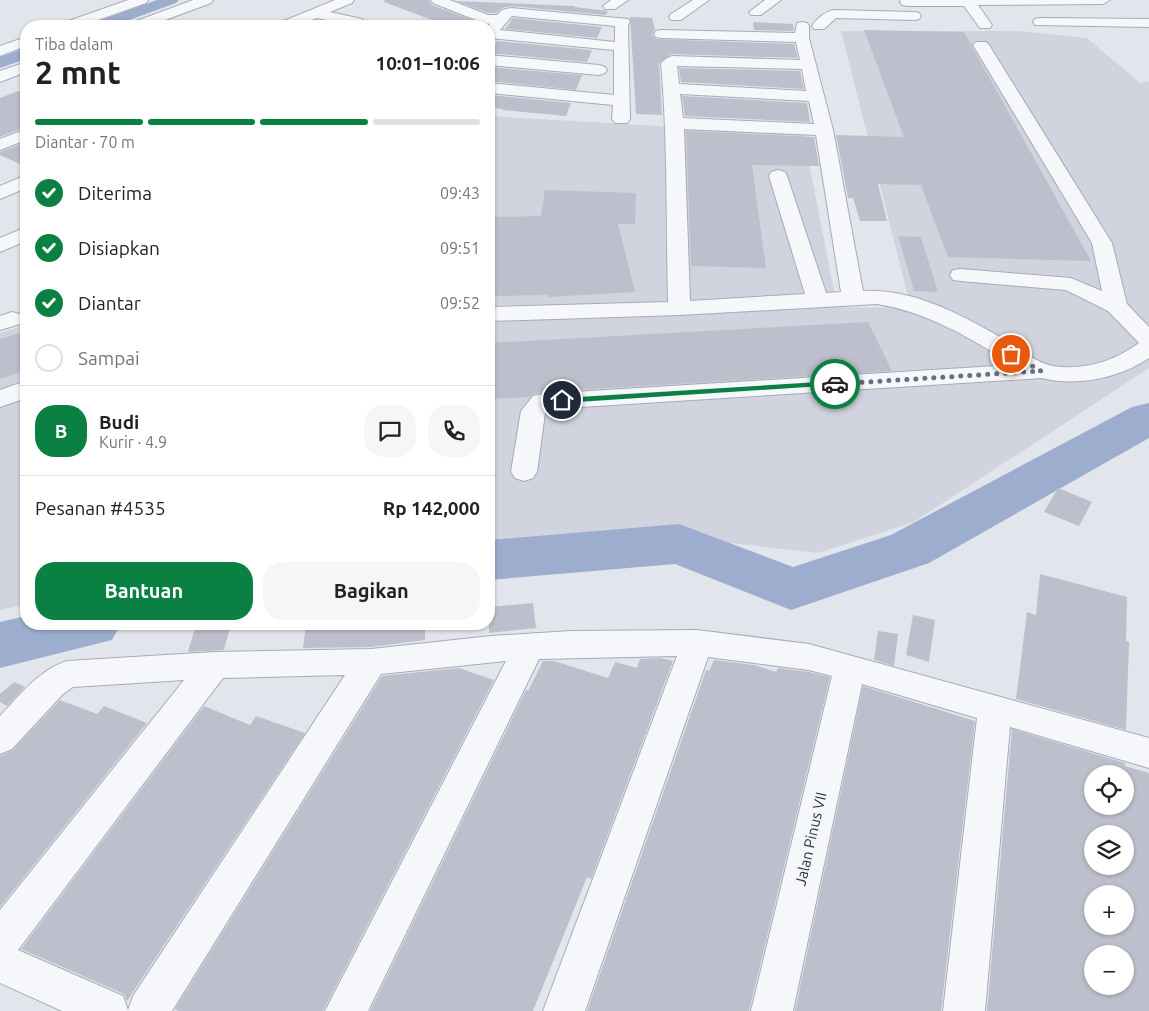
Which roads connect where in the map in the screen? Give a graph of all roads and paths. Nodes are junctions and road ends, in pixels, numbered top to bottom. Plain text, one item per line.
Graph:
1 (141, 0) edge
2 (206, 0) edge
3 (347, 0) edge
4 (438, 0) edge
5 (702, 0) edge
6 (774, 0) edge
7 (852, 0) edge
8 (967, 0) edge
9 (1022, 0) edge
10 (1102, 0) edge
11 (906, 1) edge
12 (756, 12) dead end
13 (315, 14) junction
14 (833, 14) junction
15 (676, 17) dead end
16 (85, 20) edge
17 (152, 20) edge
18 (300, 20) edge
19 (346, 20) edge
20 (477, 20) edge
21 (1040, 22) dead end
22 (1149, 23) edge
23 (495, 24) edge
24 (985, 25) dead end
25 (495, 27) edge
26 (620, 30) junction
27 (808, 30) junction
28 (661, 34) dead end
29 (20, 43) edge
30 (981, 45) dead end
31 (0, 51) edge
32 (495, 61) edge
33 (808, 65) junction
34 (599, 70) junction
35 (495, 89) edge
36 (672, 89) junction
37 (815, 96) junction
38 (580, 98) junction
39 (622, 102) junction
40 (621, 120) dead end
41 (675, 123) junction
42 (824, 130) junction
43 (20, 138) edge
44 (0, 145) edge
45 (778, 176) dead end
46 (20, 184) edge
47 (0, 193) edge
48 (20, 236) edge
49 (0, 246) edge
50 (961, 275) dead end
51 (853, 297) junction
52 (817, 299) junction
53 (1116, 306) junction
54 (679, 308) junction
55 (495, 314) edge
56 (1149, 340) edge
57 (1149, 347) edge
58 (1041, 371) junction
59 (20, 391) edge
60 (0, 399) edge
61 (524, 472) dead end
62 (697, 643) junction
63 (529, 647) junction
64 (371, 662) junction
65 (215, 665) junction
66 (850, 667) junction
67 (995, 708) junction
68 (0, 739) edge
69 (1149, 753) edge
70 (0, 941) edge
71 (0, 962) edge
72 (108, 1011) edge
73 (148, 1011) edge
74 (346, 1011) edge
75 (564, 1011) edge
76 (772, 1011) edge
77 (964, 1011) edge

1 - 16 street
2 - 17 street
3 - 13 street
4 - 20 street
5 - 15 street
6 - 12 street
7 - 14 street
8 - 9 street
8 - 11 street
8 - 24 street
9 - 10 street
11 - 14 street
13 - 18 street
13 - 19 street
14 - 27 street
21 - 22 street
23 - 26 street
25 - 26 street
26 - 34 street
26 - 39 street
27 - 28 street
27 - 33 street
29 - 31 street
30 - 53 street
32 - 34 street
33 - 36 street
33 - 37 street
34 - 38 street
35 - 38 street
36 - 37 street
36 - 41 street
37 - 42 street
38 - 39 street
39 - 40 street
41 - 42 street
41 - 54 street
42 - 51 street
43 - 44 street
45 - 52 street
46 - 47 street
48 - 49 street
50 - 53 street
51 - 52 street
51 - 58 street
52 - 54 street
53 - 56 street
54 - 55 street
57 - 58 street
58 - 61 street
59 - 60 street
62 - 63 street
62 - 66 street
62 - 75 street
63 - 64 street
63 - 74 street
64 - 65 street
64 - 73 street
65 - 68 street
65 - 70 street
66 - 67 street
66 - 76 street, Jalan Pinus VII
67 - 69 street
67 - 77 street
71 - 72 street

